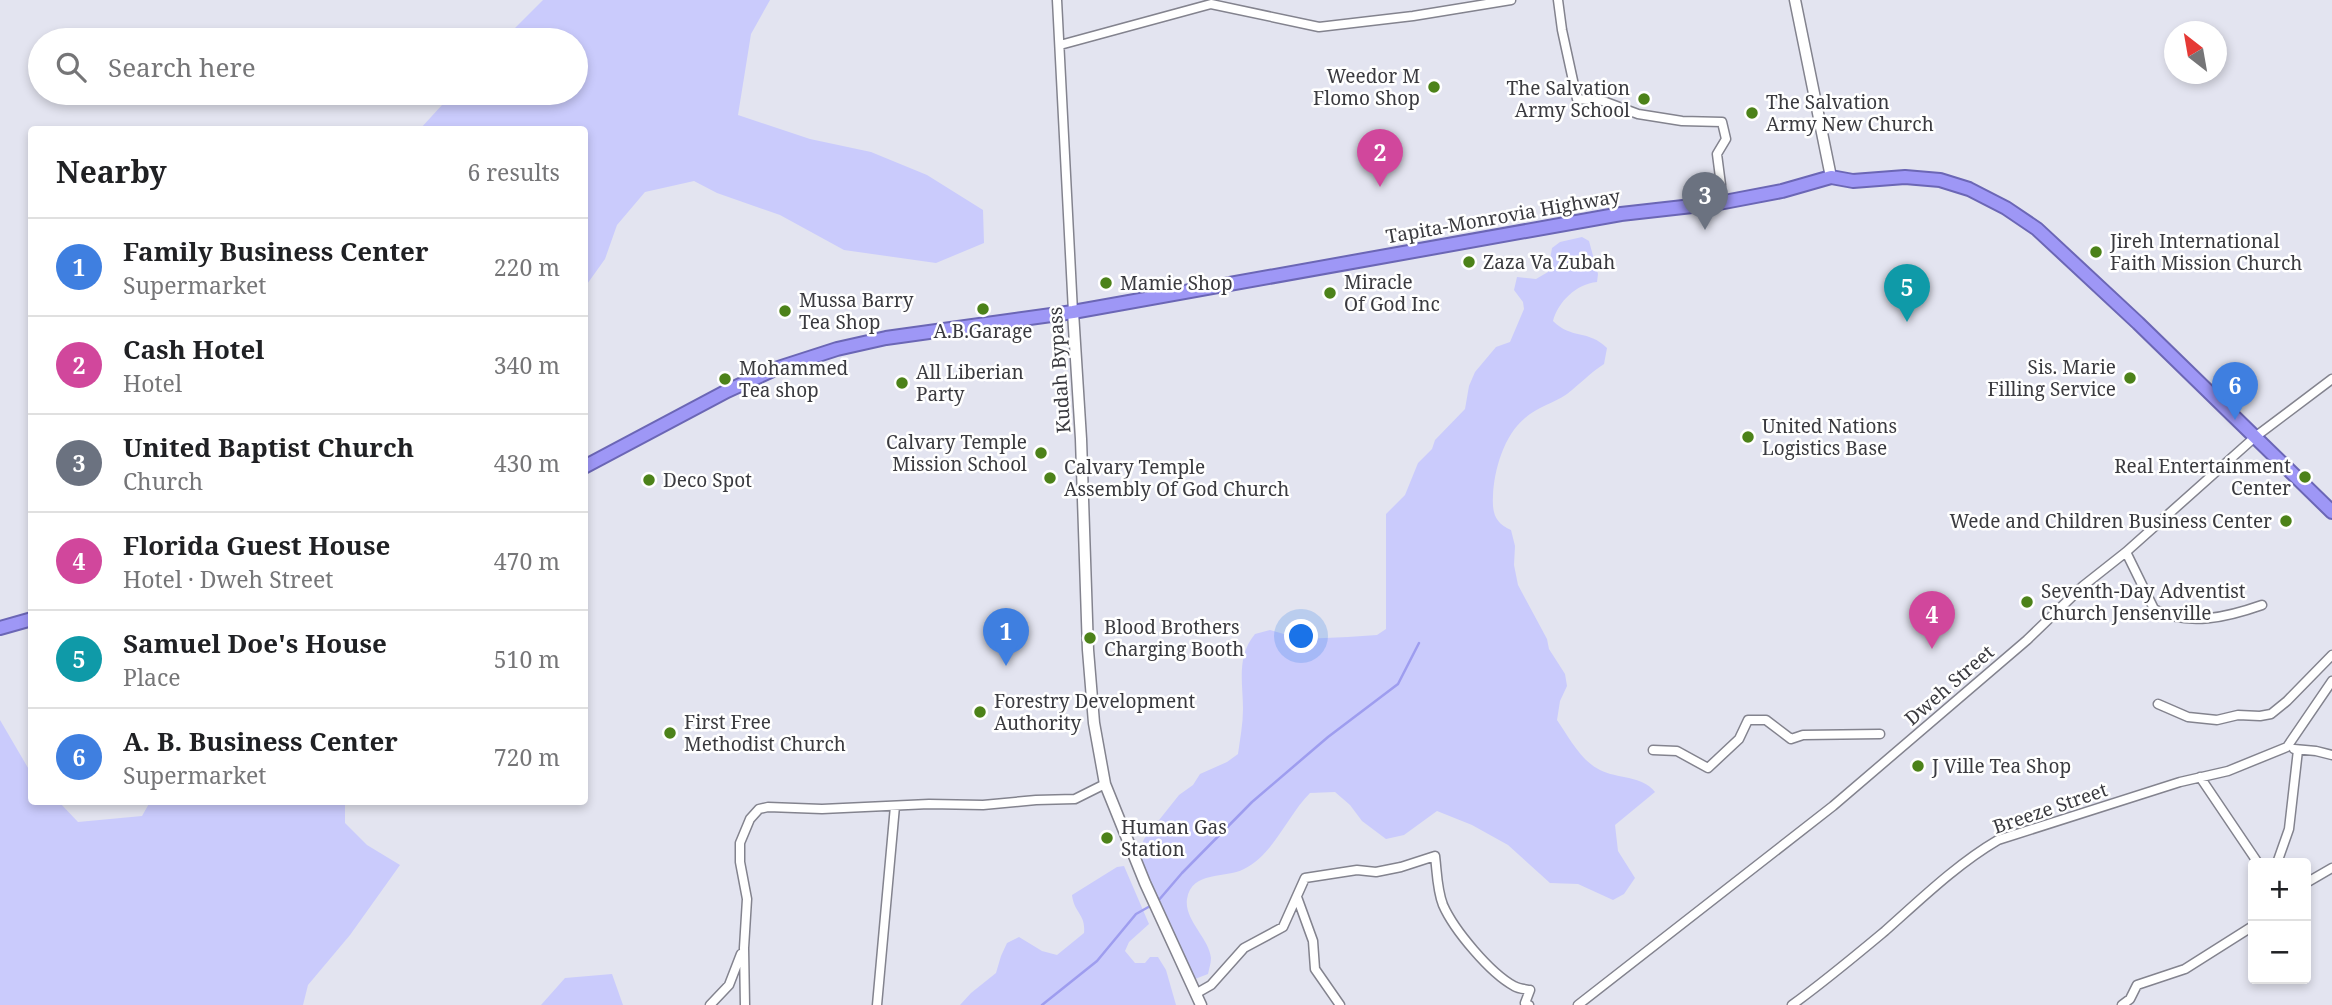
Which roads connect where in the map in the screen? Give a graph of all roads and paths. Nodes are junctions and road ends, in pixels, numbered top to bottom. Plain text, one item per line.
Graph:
1 (1056, 0) edge
2 (1511, 0) edge
3 (1558, 0) edge
4 (1795, 0) edge
5 (1060, 46) junction
6 (1831, 177) junction
7 (1719, 203) junction
8 (1073, 312) junction
9 (2332, 379) edge
10 (2255, 437) junction
11 (588, 465) edge
12 (2332, 512) edge
13 (2126, 552) junction
14 (2262, 605) dead end
15 (28, 621) edge
16 (0, 628) edge
17 (2332, 655) edge
18 (2332, 681) edge
19 (2158, 704) dead end
20 (1880, 734) dead end
21 (2287, 747) junction
22 (1653, 750) dead end
23 (2298, 750) junction
24 (2332, 755) edge
25 (2200, 777) junction
26 (1105, 784) junction
27 (895, 806) junction
28 (2255, 858) edge
29 (2279, 858) edge
30 (2332, 868) edge
31 (2311, 880) edge
32 (1297, 897) junction
33 (2248, 929) edge
34 (744, 948) junction
35 (1197, 993) junction
36 (710, 1005) edge
37 (745, 1005) edge
38 (877, 1005) edge
39 (1201, 1005) edge
40 (1340, 1005) edge
41 (1529, 1005) edge
42 (1578, 1005) edge
43 (1792, 1005) edge
44 (2122, 1005) edge

1 - 5 street, Kudah Bypass
2 - 5 street
3 - 7 street
4 - 6 street
5 - 8 street, Kudah Bypass
6 - 7 highway, Tapita-Monrovia Highway
6 - 10 highway, Tapita-Monrovia Highway
7 - 8 highway, Tapita-Monrovia Highway
8 - 11 highway, Tapita-Monrovia Highway
8 - 26 street, Kudah Bypass
9 - 10 street, Dweh Street
10 - 12 highway, Tapita-Monrovia Highway
10 - 13 street, Dweh Street
13 - 14 street
13 - 42 street, Dweh Street
15 - 16 highway
17 - 19 street
18 - 21 street
20 - 22 street
21 - 23 street
21 - 25 street, Breeze Street
23 - 24 street
23 - 29 street
25 - 28 street
25 - 43 street, Breeze Street
26 - 27 street
26 - 35 street, Kudah Bypass
27 - 34 street
27 - 38 street
30 - 31 street
32 - 35 street
32 - 40 street
32 - 41 street
33 - 44 street
34 - 36 street
34 - 37 street
35 - 39 street, Kudah Bypass

